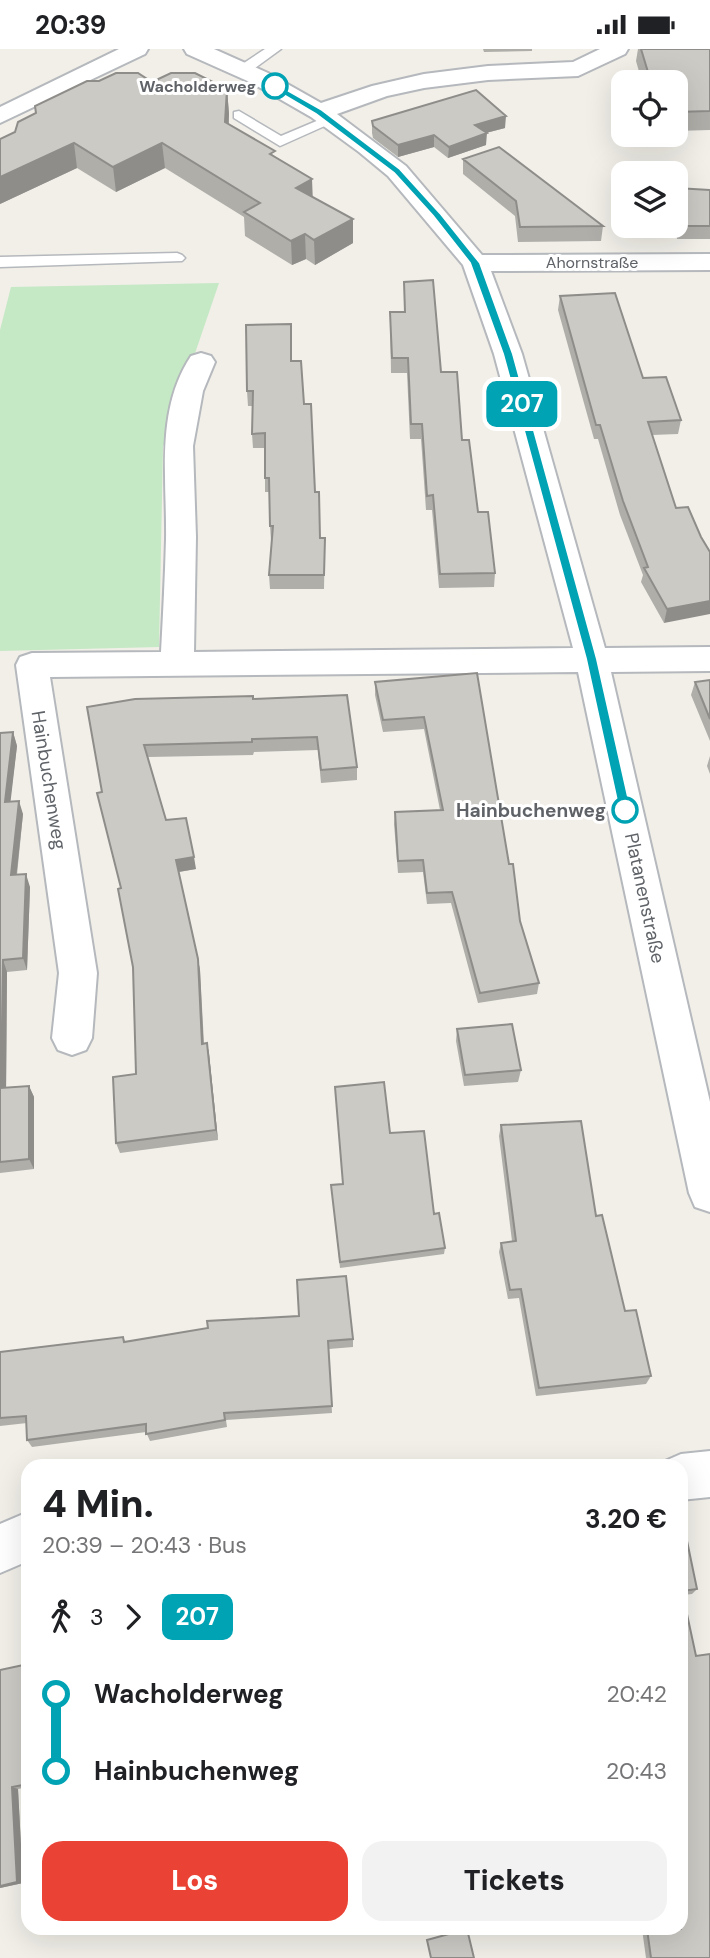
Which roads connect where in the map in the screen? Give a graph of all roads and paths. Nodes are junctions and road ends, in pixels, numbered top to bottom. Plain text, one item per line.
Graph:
1 (137, 49) edge
2 (195, 49) edge
3 (274, 49) edge
4 (617, 49) edge
5 (243, 70) junction
6 (239, 115) dead end
7 (0, 116) edge
8 (325, 116) junction
9 (177, 258) dead end
10 (0, 262) edge
11 (710, 262) edge
12 (475, 263) junction
13 (201, 362) dead end
14 (592, 659) junction
15 (710, 659) edge
16 (177, 664) junction
17 (72, 1038) dead end
18 (710, 1193) edge
19 (710, 1474) edge
20 (688, 1476) edge
21 (21, 1539) edge
22 (0, 1549) edge

1 - 7 street
2 - 5 street, Platanenstraße
3 - 5 lane
4 - 8 street
5 - 8 street, Platanenstraße
6 - 8 lane
8 - 12 street, Platanenstraße
9 - 10 lane
11 - 12 street, Ahornstraße
12 - 14 street, Platanenstraße
13 - 16 street
14 - 15 street, Hainbuchenweg
14 - 16 street, Hainbuchenweg
14 - 18 street, Platanenstraße
16 - 17 street, Hainbuchenweg
19 - 20 street
21 - 22 street

